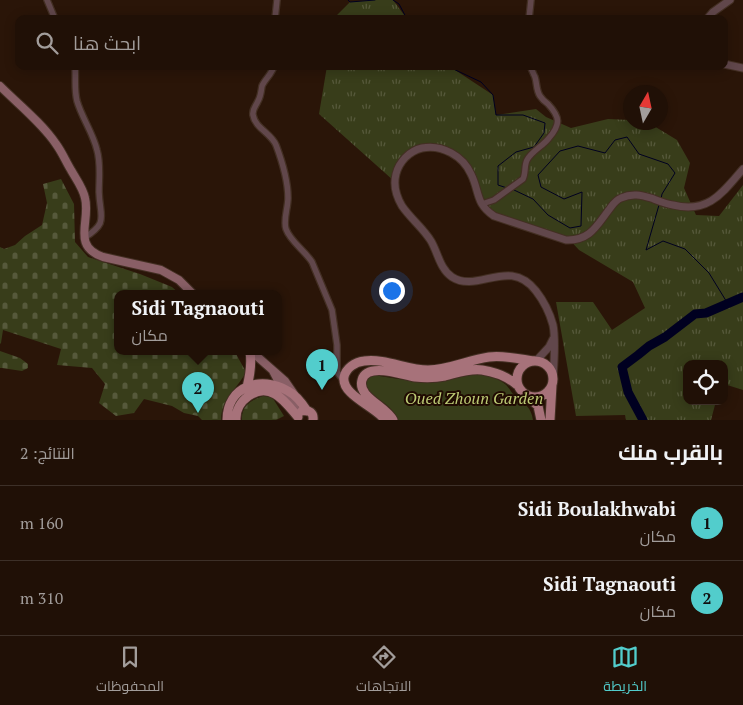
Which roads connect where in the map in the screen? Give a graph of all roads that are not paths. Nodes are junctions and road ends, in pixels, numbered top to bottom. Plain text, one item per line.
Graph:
1 (47, 0) edge
2 (277, 0) edge
3 (531, 0) edge
4 (730, 0) edge
5 (53, 15) edge
6 (275, 15) edge
7 (529, 15) edge
8 (710, 15) edge
9 (728, 65) edge
10 (743, 68) edge
11 (75, 70) edge
12 (272, 70) edge
13 (532, 70) edge
14 (0, 86) edge
15 (743, 168) edge
16 (482, 204) junction
17 (84, 238) junction
18 (189, 290) edge
19 (554, 337) junction
20 (251, 355) edge
21 (254, 355) edge
22 (535, 361) junction
23 (272, 370) junction
24 (553, 380) junction
25 (344, 381) junction
26 (517, 385) junction
27 (246, 387) junction
28 (280, 387) junction
29 (295, 396) junction
30 (527, 396) junction
31 (298, 415) edge
32 (227, 420) edge
33 (236, 420) edge
34 (314, 420) edge
35 (385, 420) edge
36 (393, 420) edge
37 (541, 420) edge
38 (550, 420) edge

1 - 5 street
2 - 6 street
3 - 7 street
4 - 8 street
9 - 10 street
11 - 17 street
12 - 25 street
13 - 16 street
14 - 17 main road
15 - 16 street
16 - 19 street
17 - 18 main road
19 - 22 street
19 - 24 street
20 - 27 main road
21 - 23 main road
22 - 24 main road
22 - 25 main road
22 - 26 main road
23 - 28 main road
23 - 29 main road
24 - 30 main road
24 - 38 main road
25 - 35 main road
26 - 30 main road
26 - 36 main road
27 - 28 main road
27 - 32 main road
28 - 29 main road
28 - 31 main road
29 - 31 main road
30 - 37 main road
31 - 33 main road
31 - 34 main road

